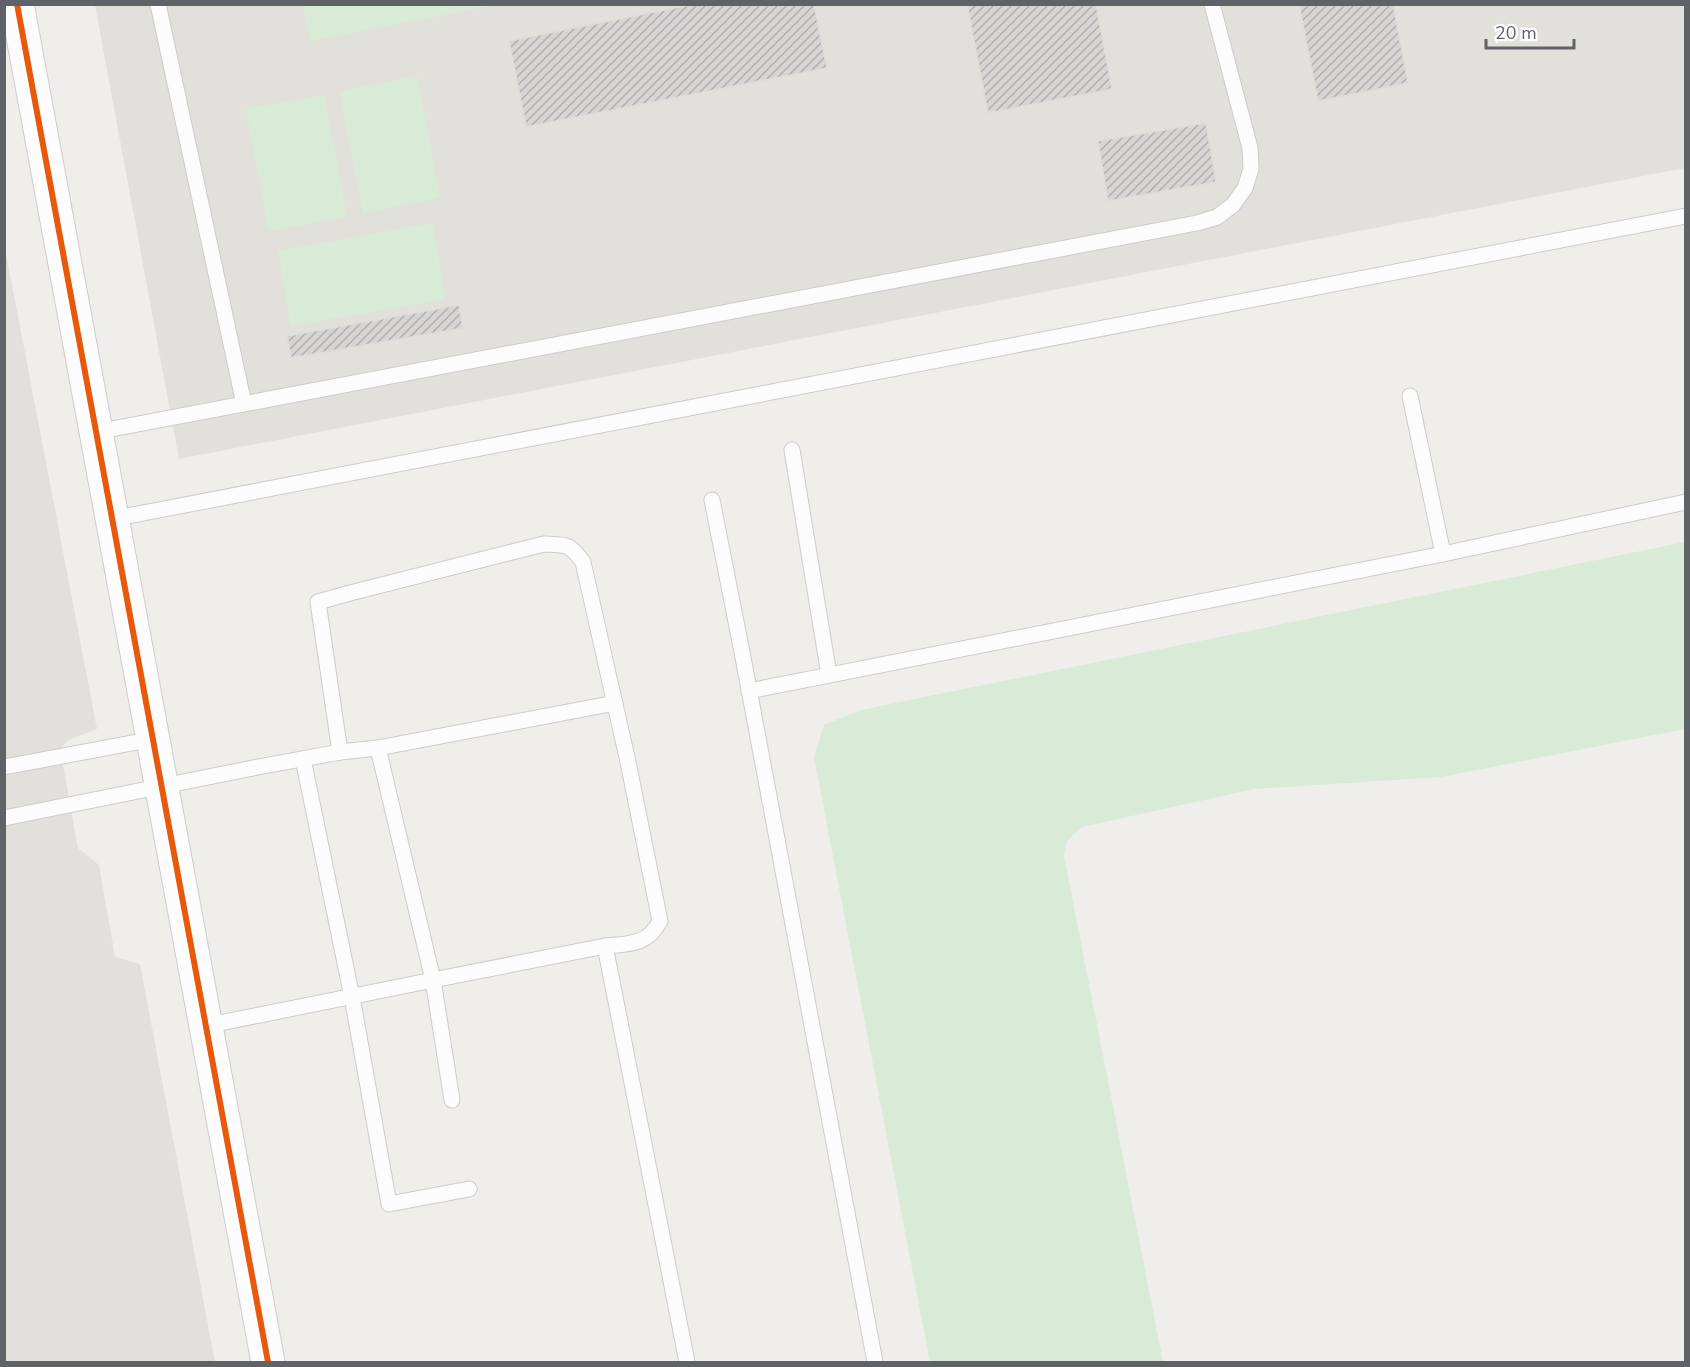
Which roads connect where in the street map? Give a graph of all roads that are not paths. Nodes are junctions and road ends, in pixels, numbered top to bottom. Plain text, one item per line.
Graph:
1 (17, 4) edge
2 (158, 4) edge
3 (1212, 4) edge
4 (1686, 216) edge
5 (1410, 396) dead end
6 (244, 404) junction
7 (96, 432) junction
8 (792, 450) dead end
9 (712, 500) dead end
10 (1686, 502) edge
11 (112, 519) junction
12 (1443, 554) junction
13 (829, 675) junction
14 (749, 691) junction
15 (615, 703) junction
16 (153, 739) junction
17 (378, 748) junction
18 (340, 752) junction
19 (303, 759) junction
20 (4, 767) edge
21 (161, 786) junction
22 (4, 818) edge
23 (605, 946) junction
24 (433, 981) junction
25 (352, 997) junction
26 (206, 1026) junction
27 (452, 1100) dead end
28 (469, 1189) dead end
29 (268, 1362) edge
30 (687, 1362) edge
31 (875, 1362) edge

1 - 7 street
2 - 6 lane
3 - 6 lane
4 - 11 lane
5 - 12 lane
6 - 7 lane
7 - 11 street
8 - 13 lane
9 - 14 lane
10 - 12 lane
11 - 16 street
12 - 13 lane
13 - 14 lane
14 - 31 lane
15 - 17 lane
15 - 18 lane
15 - 23 lane
16 - 20 lane
16 - 21 street
17 - 18 lane
17 - 24 lane
18 - 19 lane
19 - 21 lane
19 - 25 lane
21 - 22 lane
21 - 26 street
23 - 24 lane
23 - 30 lane
24 - 25 lane
24 - 27 lane
25 - 26 lane
25 - 28 lane
26 - 29 street

